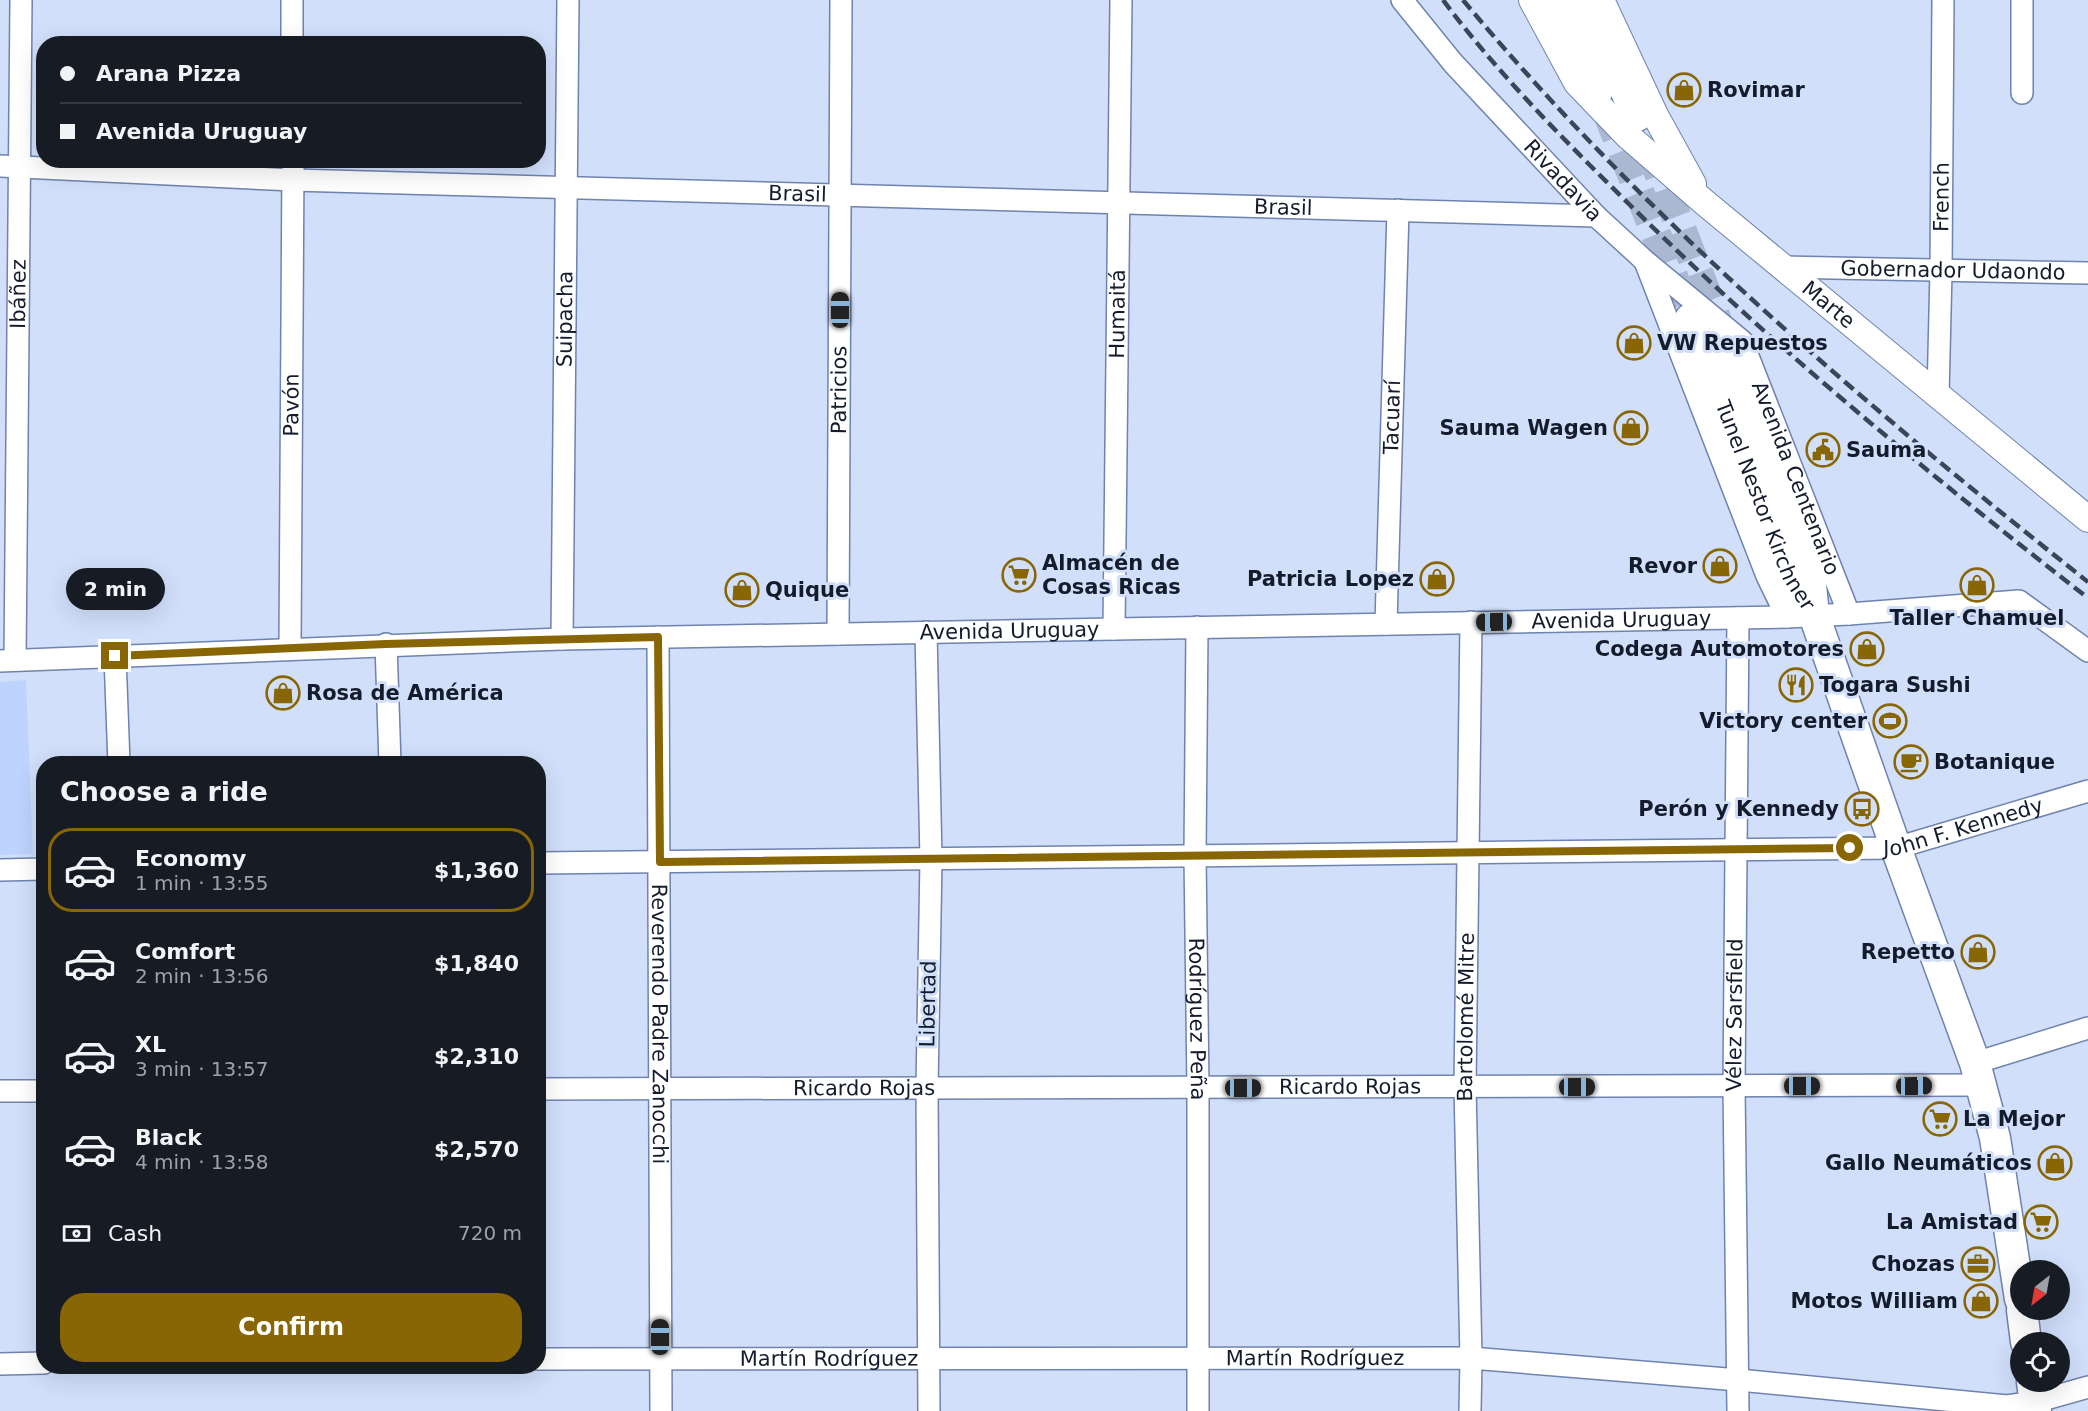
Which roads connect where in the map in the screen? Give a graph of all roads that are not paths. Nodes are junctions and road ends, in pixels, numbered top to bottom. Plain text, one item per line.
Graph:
1 (21, 0) edge
2 (292, 0) edge
3 (568, 0) edge
4 (841, 0) edge
5 (1121, 0) edge
6 (1402, 0) edge
7 (1532, 0) edge
8 (1555, 0) edge
9 (1584, 0) edge
10 (1601, 0) edge
11 (1943, 0) edge
12 (2022, 0) edge
13 (292, 36) edge
14 (1587, 86) junction
15 (2022, 93) dead end
16 (1640, 122) junction
17 (9, 166) edge
18 (36, 166) edge
19 (150, 168) edge
20 (292, 170) edge
21 (566, 187) junction
22 (840, 195) junction
23 (1119, 202) junction
24 (1398, 210) junction
25 (1596, 216) junction
26 (1645, 261) junction
27 (1782, 267) junction
28 (1941, 271) junction
29 (2088, 273) edge
30 (1690, 320) tunnel mouth
31 (1732, 339) junction
32 (1938, 395) junction
33 (2088, 519) edge
34 (1849, 614) junction
35 (1801, 616) junction
36 (1738, 618) junction
37 (1471, 622) junction
38 (1386, 624) junction
39 (1197, 627) junction
40 (1114, 629) junction
41 (926, 632) junction
42 (838, 634) junction
43 (658, 637) junction
44 (562, 639) junction
45 (386, 644) junction
46 (290, 648) junction
47 (2088, 651) edge
48 (115, 656) junction
49 (8, 660) edge
50 (119, 756) edge
51 (390, 756) edge
52 (2088, 791) edge
53 (1896, 848) junction
54 (1736, 850) junction
55 (1469, 853) junction
56 (1195, 855) junction
57 (931, 859) junction
58 (660, 862) junction
59 (546, 863) edge
60 (36, 869) edge
61 (0, 870) edge
62 (2088, 1028) edge
63 (1978, 1074) junction
64 (1465, 1087) junction
65 (1734, 1087) junction
66 (927, 1088) junction
67 (1198, 1088) junction
68 (546, 1089) edge
69 (659, 1089) junction
70 (36, 1090) edge
71 (0, 1091) edge
72 (2014, 1260) edge
73 (930, 1358) junction
74 (1199, 1358) junction
75 (1471, 1358) junction
76 (546, 1359) edge
77 (660, 1359) junction
78 (36, 1363) edge
79 (0, 1364) edge
80 (1739, 1380) junction
81 (2088, 1387) edge
82 (2034, 1398) edge
83 (661, 1411) edge
84 (929, 1411) edge
85 (1198, 1411) edge
86 (1470, 1411) edge
87 (1738, 1411) edge

1 - 17 street, Ibáñez
2 - 13 street
3 - 21 street, Suipacha
4 - 22 street, Patricios
5 - 23 street, Humaitá
6 - 25 street, Rivadavia
7 - 14 street
8 - 14 main road
9 - 16 main road
10 - 16 street
11 - 28 street, French
12 - 15 street
14 - 16 street
16 - 27 street, Marte
17 - 18 street, Brasil
17 - 49 street, Ibáñez
19 - 20 street, Brasil
20 - 21 street, Brasil
20 - 46 street, Pavón
21 - 22 street, Brasil
21 - 44 street, Suipacha
22 - 23 street, Brasil
22 - 42 street, Patricios
23 - 24 street, Brasil
23 - 40 street, Humaitá
24 - 25 street, Brasil
24 - 38 street, Tacuarí
25 - 26 street, Rivadavia
26 - 31 street, Rivadavia
26 - 35 street
27 - 28 street, Gobernador Udaondo
27 - 32 street, Marte
28 - 29 street, Gobernador Udaondo
28 - 32 street, French
30 - 35 main road, Tunel Nestor Kirchner
31 - 34 street, Avenida Centenario
31 - 35 main road, Tunel Nestor Kirchner
32 - 33 street, Marte
34 - 35 street, Avenida Uruguay
34 - 47 street, Avenida Uruguay
35 - 36 street, Avenida Uruguay
35 - 53 main road
36 - 37 street, Avenida Uruguay
36 - 54 street, Vélez Sarsfield
37 - 38 street, Avenida Uruguay
37 - 55 street, Bartolomé Mitre
38 - 39 street, Avenida Uruguay
39 - 40 street, Avenida Uruguay
39 - 56 street, Rodríguez Peña
40 - 41 street, Avenida Uruguay
41 - 42 street, Avenida Uruguay
41 - 57 street, Libertad
42 - 43 street, Avenida Uruguay
43 - 44 street, Avenida Uruguay
43 - 58 street, Reverendo Padre Zanocchi
44 - 45 street, Avenida Uruguay
45 - 46 street, Avenida Uruguay
45 - 51 street
46 - 48 street, Avenida Uruguay
48 - 49 street, Avenida Uruguay
48 - 50 street
52 - 53 street, John F. Kennedy
53 - 54 street, John F. Kennedy
53 - 63 main road
54 - 55 street, John F. Kennedy
54 - 65 street, Vélez Sarsfield
55 - 56 street, John F. Kennedy
55 - 64 street, Bartolomé Mitre
56 - 57 street, John F. Kennedy
56 - 67 street, Rodríguez Peña
57 - 58 street, John F. Kennedy
57 - 66 street, Libertad
58 - 59 street, John F. Kennedy
58 - 69 street, Reverendo Padre Zanocchi
60 - 61 street
62 - 63 street, Ricardo Rojas
63 - 65 street, Ricardo Rojas
63 - 72 main road
64 - 65 street, Ricardo Rojas
64 - 67 street, Ricardo Rojas
64 - 75 street, Bartolomé Mitre
65 - 80 street, Vélez Sarsfield
66 - 67 street, Ricardo Rojas
66 - 69 street, Ricardo Rojas
66 - 73 street, Libertad
67 - 74 street, Rodríguez Peña
68 - 69 street, Ricardo Rojas
69 - 77 street, Reverendo Padre Zanocchi
70 - 71 street
73 - 74 street, Martín Rodríguez
73 - 77 street, Martín Rodríguez
73 - 84 street, Libertad
74 - 75 street, Martín Rodríguez
74 - 85 street, Rodríguez Peña
75 - 80 street, Martín Rodríguez
75 - 86 street, Bartolomé Mitre
76 - 77 street, Martín Rodríguez
77 - 83 street, Reverendo Padre Zanocchi
78 - 79 street
80 - 82 street, Martín Rodríguez
80 - 87 street, Vélez Sarsfield
81 - 82 street, Martín Rodríguez

